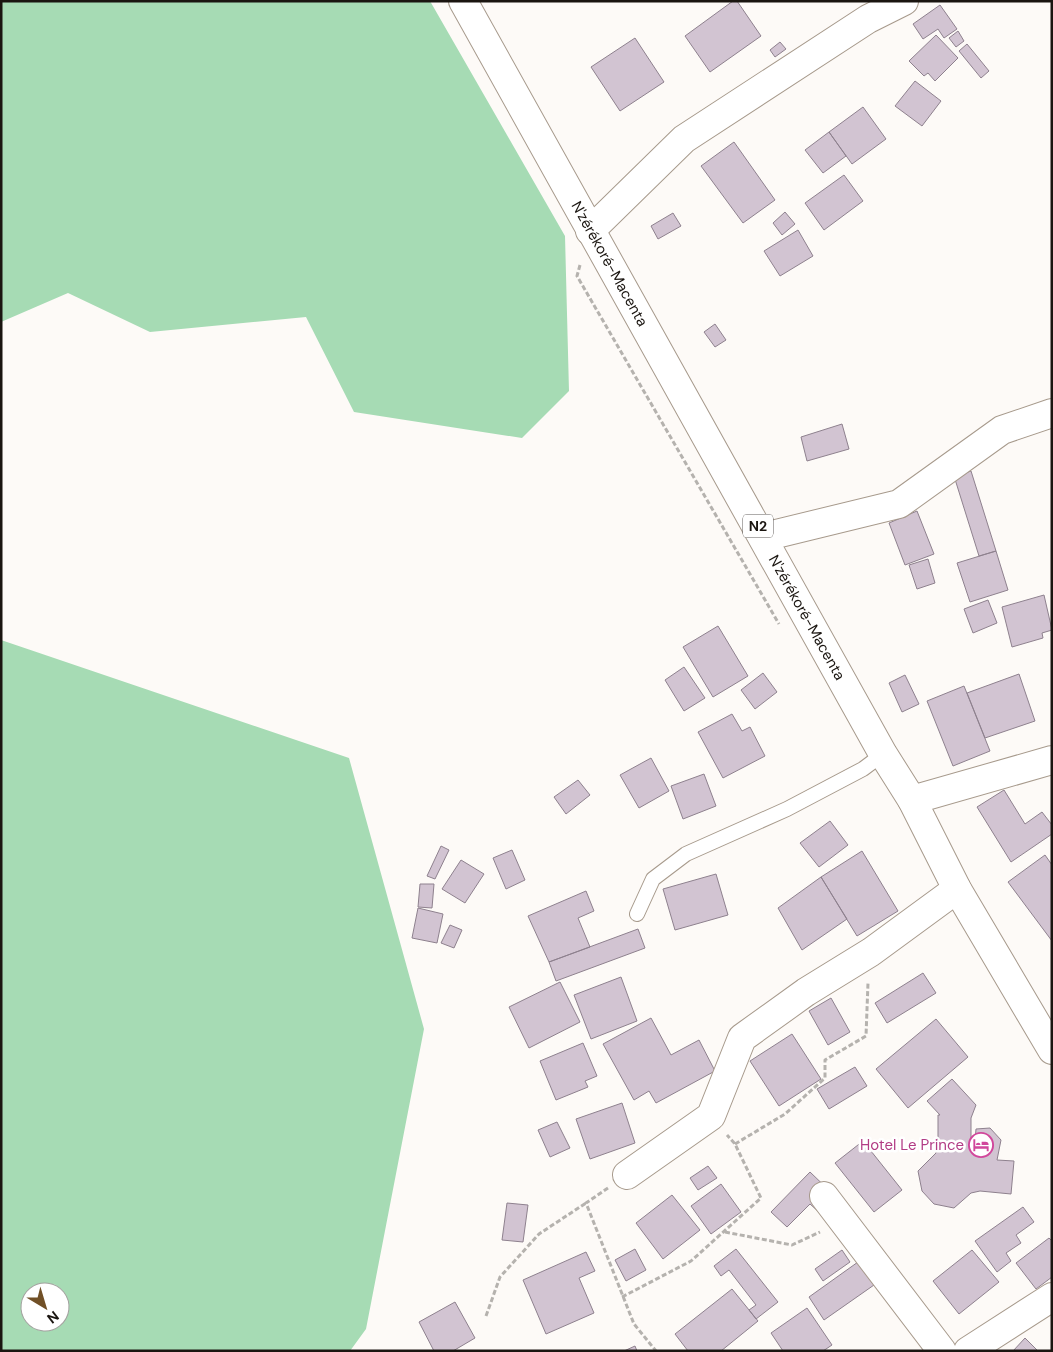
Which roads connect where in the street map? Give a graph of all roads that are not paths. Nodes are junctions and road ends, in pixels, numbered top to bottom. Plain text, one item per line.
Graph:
1 (463, 1) edge
2 (904, 1) edge
3 (590, 230) junction
4 (1052, 413) edge
5 (764, 537) junction
6 (883, 754) junction
7 (1052, 760) edge
8 (912, 800) junction
9 (957, 889) junction
10 (636, 914) dead end
11 (1052, 1050) edge
12 (627, 1175) road end
13 (824, 1196) dead end
14 (1052, 1297) edge
15 (942, 1351) edge
16 (968, 1351) edge

1 - 3 main road, N'zérékoré-Macenta / N2
2 - 3 main road
3 - 5 main road, N'zérékoré-Macenta / N2
4 - 5 main road
5 - 6 main road, N'zérékoré-Macenta / N2
6 - 8 main road, N'zérékoré-Macenta / N2
6 - 10 lane
7 - 8 main road
8 - 9 main road, N'zérékoré-Macenta / N2
9 - 11 main road, N'zérékoré-Macenta / N2
9 - 12 main road
13 - 15 main road
14 - 16 main road

